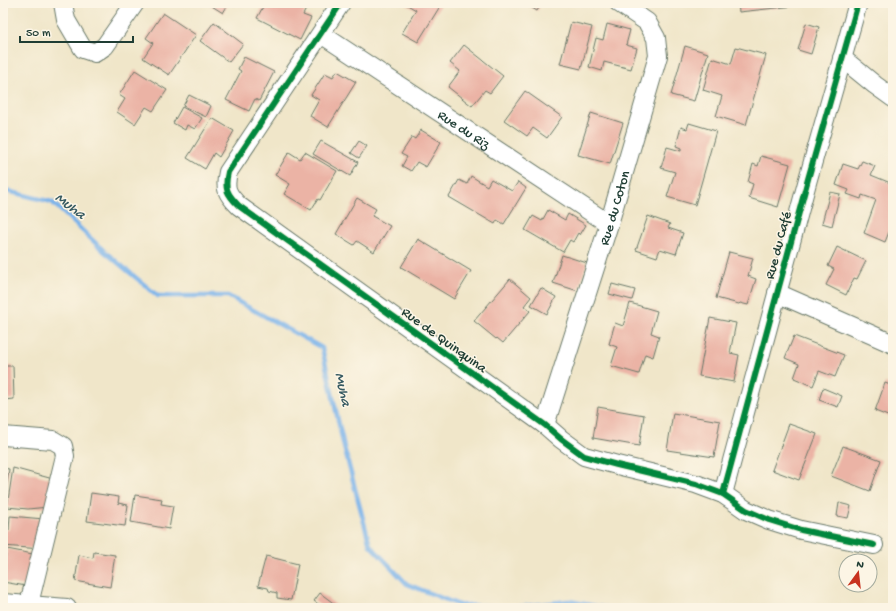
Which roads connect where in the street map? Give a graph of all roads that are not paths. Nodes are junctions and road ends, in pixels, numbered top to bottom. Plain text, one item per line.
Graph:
1 (63, 3) edge
2 (135, 3) edge
3 (341, 3) edge
4 (619, 3) edge
5 (858, 3) edge
6 (321, 34) junction
7 (842, 58) junction
8 (893, 98) edge
9 (609, 224) junction
10 (777, 293) junction
11 (893, 344) edge
12 (545, 425) junction
13 (3, 436) edge
14 (723, 494) junction
15 (874, 545) dead end
16 (3, 603) edge
17 (28, 607) edge
18 (67, 608) edge

1 - 2 street
3 - 6 street, Rue de Quinquina
4 - 9 street, Rue du Coton
5 - 7 street, Rue du Café
6 - 9 street, Rue du Riz
6 - 12 street, Rue de Quinquina
7 - 8 street
7 - 10 street, Rue du Café
9 - 12 street, Rue du Coton
10 - 11 street
10 - 14 street, Rue du Café
12 - 14 street, Rue de Quinquina
13 - 17 street
14 - 15 street, Rue de Quinquina
16 - 17 street
17 - 18 street

